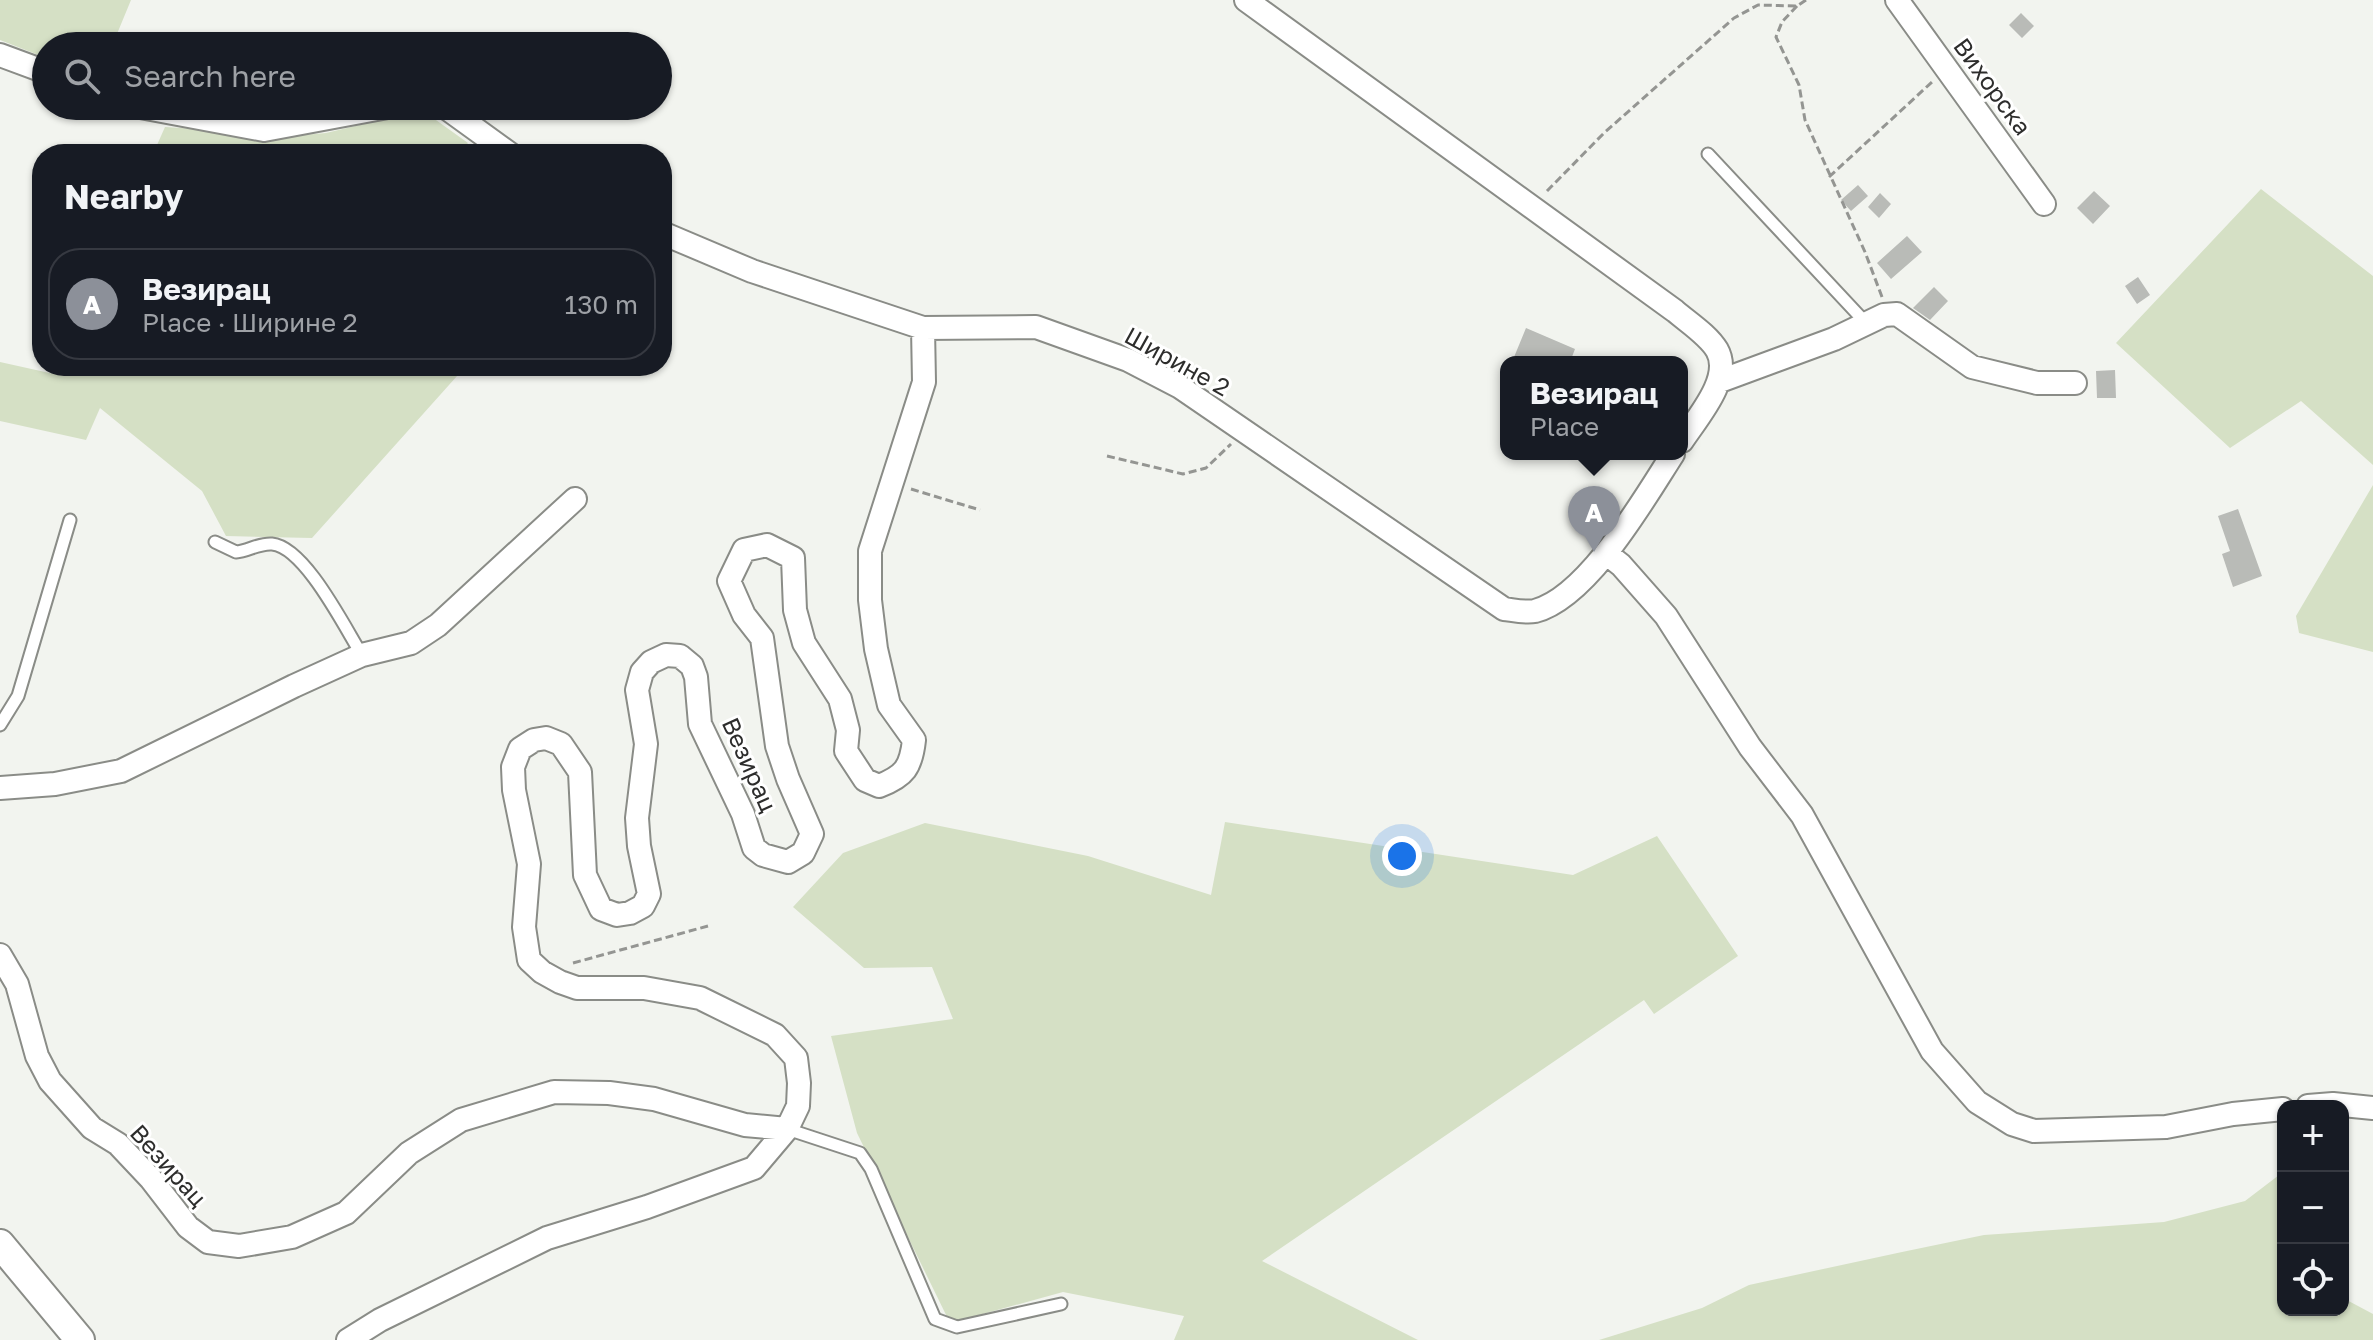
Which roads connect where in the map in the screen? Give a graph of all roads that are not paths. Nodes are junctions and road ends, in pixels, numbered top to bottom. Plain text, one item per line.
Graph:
1 (1246, 0) edge
2 (1897, 0) edge
3 (0, 55) edge
4 (32, 67) edge
5 (210, 120) edge
6 (318, 120) edge
7 (463, 120) edge
8 (496, 144) edge
9 (1708, 154) dead end
10 (2044, 204) dead end
11 (672, 237) edge
12 (1875, 319) junction
13 (923, 328) junction
14 (1720, 381) junction
15 (2075, 383) dead end
16 (1688, 432) edge
17 (1669, 460) edge
18 (575, 499) dead end
19 (70, 520) dead end
20 (215, 542) dead end
21 (1607, 554) junction
22 (362, 655) junction
23 (0, 725) edge
24 (0, 788) edge
25 (0, 955) edge
26 (2349, 1106) edge
27 (2373, 1108) edge
28 (2277, 1110) edge
29 (787, 1129) junction
30 (0, 1244) edge
31 (1061, 1304) dead end
32 (80, 1340) edge
33 (348, 1340) edge

1 - 14 street
2 - 10 street, Вихорска
3 - 4 street
5 - 6 street
7 - 8 street
9 - 12 lane
11 - 13 street, Ширине 2
12 - 14 street
12 - 15 street
13 - 21 street, Ширине 2
13 - 29 street, Везирац
14 - 16 street
17 - 21 street, Ширине 2
18 - 22 street
19 - 23 lane
20 - 22 lane
21 - 28 street
22 - 24 street
25 - 29 street, Везирац
26 - 27 street
29 - 31 lane
29 - 33 street
30 - 32 street

